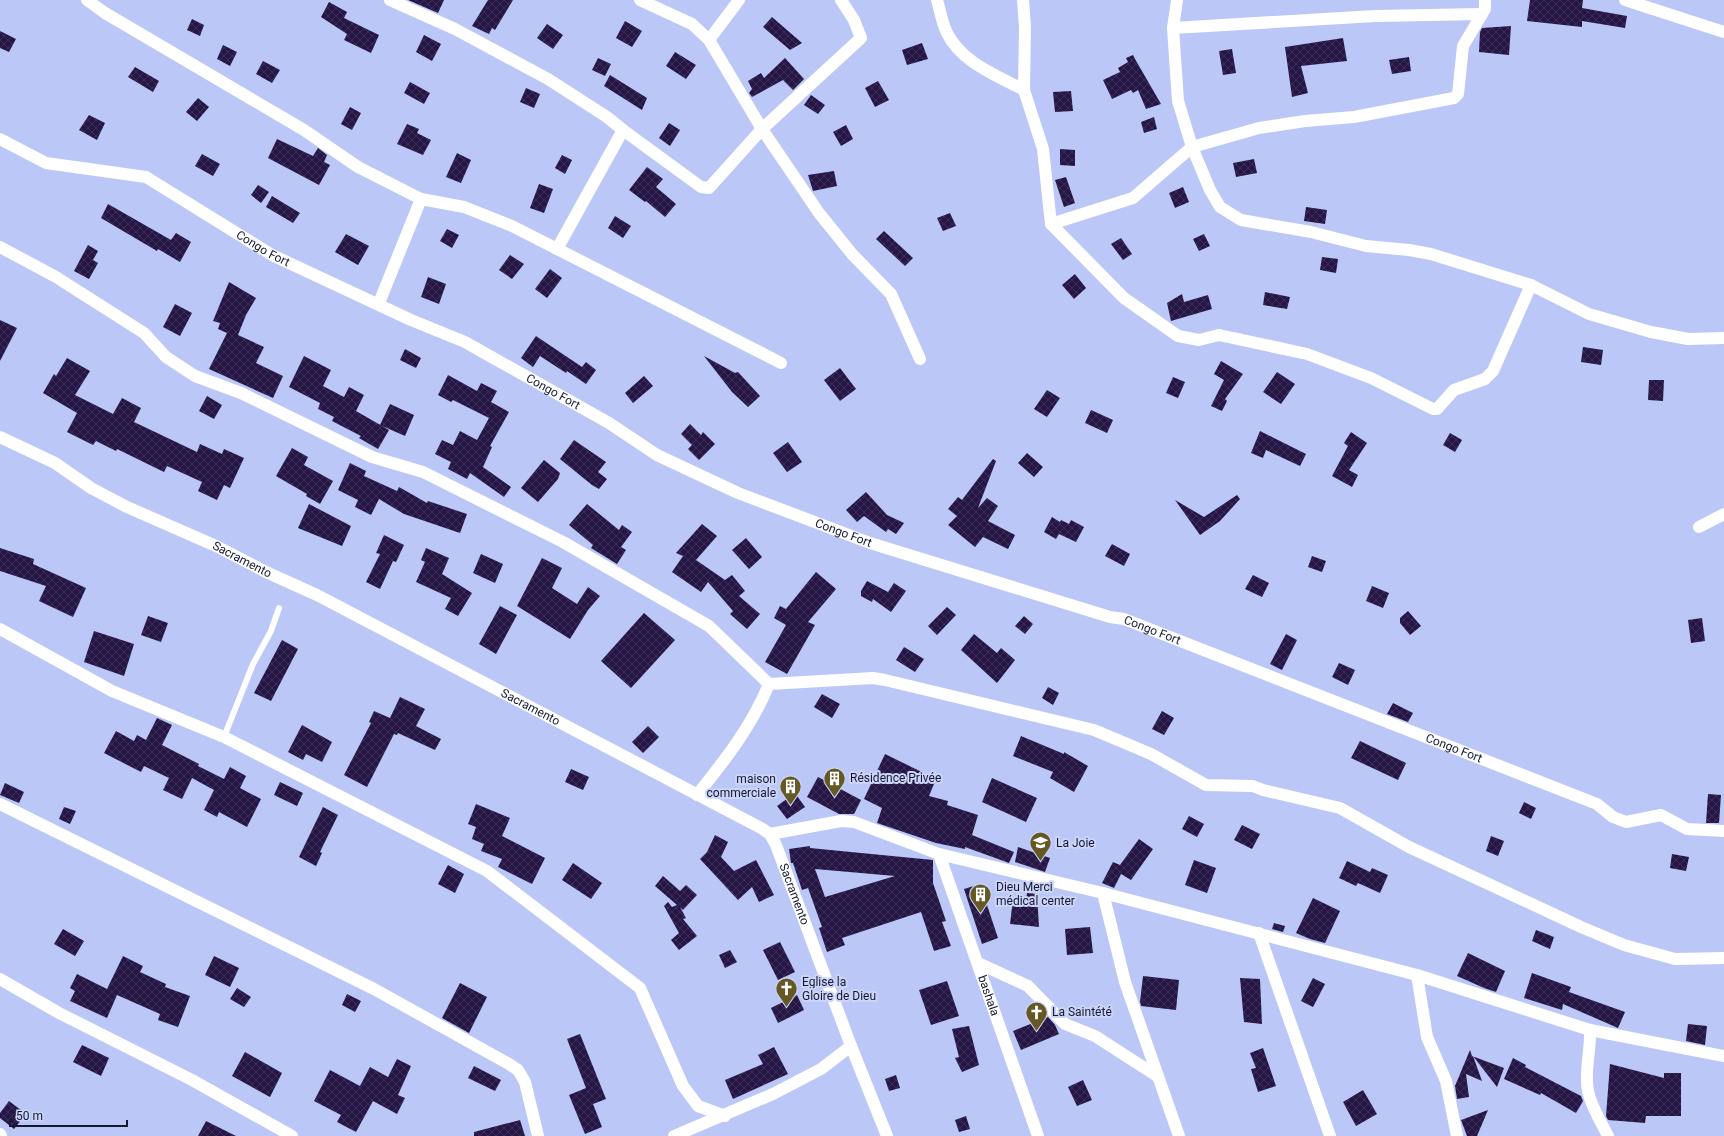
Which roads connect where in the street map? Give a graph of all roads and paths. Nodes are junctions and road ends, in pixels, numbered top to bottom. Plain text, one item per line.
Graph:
1 (87, 0) edge
2 (390, 0) edge
3 (640, 0) edge
4 (739, 0) edge
5 (841, 0) edge
6 (937, 0) edge
7 (1023, 0) edge
8 (1176, 0) edge
9 (1485, 0) edge
10 (1625, 0) edge
11 (1482, 14) junction
12 (1173, 28) junction
13 (1724, 32) edge
14 (709, 40) junction
15 (1024, 90) junction
16 (762, 128) junction
17 (623, 130) junction
18 (0, 139) edge
19 (1192, 147) junction
20 (421, 199) junction
21 (1051, 224) junction
22 (0, 247) edge
23 (557, 249) junction
24 (1531, 285) junction
25 (379, 303) junction
26 (1724, 338) edge
27 (920, 359) dead end
28 (780, 363) dead end
29 (0, 437) edge
30 (1724, 514) edge
31 (1699, 527) dead end
32 (280, 608) dead end
33 (0, 629) edge
34 (769, 684) junction
35 (224, 737) junction
36 (696, 795) junction
37 (0, 804) edge
38 (1724, 831) edge
39 (770, 834) junction
40 (939, 854) junction
41 (1103, 893) junction
42 (1259, 933) junction
43 (1724, 958) edge
44 (978, 963) junction
45 (1416, 975) junction
46 (0, 979) edge
47 (1590, 1030) junction
48 (851, 1046) junction
49 (1724, 1056) edge
50 (1157, 1076) junction
51 (725, 1116) junction
52 (698, 1131) edge
53 (292, 1136) edge
54 (538, 1136) edge
55 (674, 1136) edge
56 (887, 1136) edge
57 (1038, 1136) edge
58 (1179, 1136) edge
59 (1330, 1136) edge
60 (1457, 1136) edge
61 (1608, 1136) edge

1 - 20 street
2 - 17 street
3 - 14 street
4 - 14 street
5 - 16 street
6 - 15 street
7 - 15 street
8 - 12 street
9 - 11 street
10 - 13 street
11 - 12 street
11 - 19 street
12 - 19 street
14 - 16 street
15 - 21 street
16 - 17 street
16 - 27 street
17 - 23 street
18 - 25 street, Congo Fort
19 - 21 street
19 - 24 street
20 - 23 street
20 - 25 street
21 - 24 street
22 - 34 street
23 - 28 street
24 - 26 street
25 - 38 street, Congo Fort
29 - 36 street, Sacramento
30 - 31 street
32 - 35 lane
33 - 35 street
34 - 36 street
34 - 43 street
35 - 51 street
36 - 39 street, Sacramento
37 - 54 street
39 - 40 street
39 - 48 street, Sacramento
40 - 41 street
40 - 44 street, bashala
41 - 42 street
41 - 50 street
42 - 45 street
42 - 59 street
44 - 50 street
44 - 57 street, bashala
45 - 47 street
45 - 60 street
46 - 53 street
47 - 49 street
47 - 61 street
48 - 51 street
48 - 56 street, Sacramento
50 - 58 street
51 - 52 street
52 - 55 street

